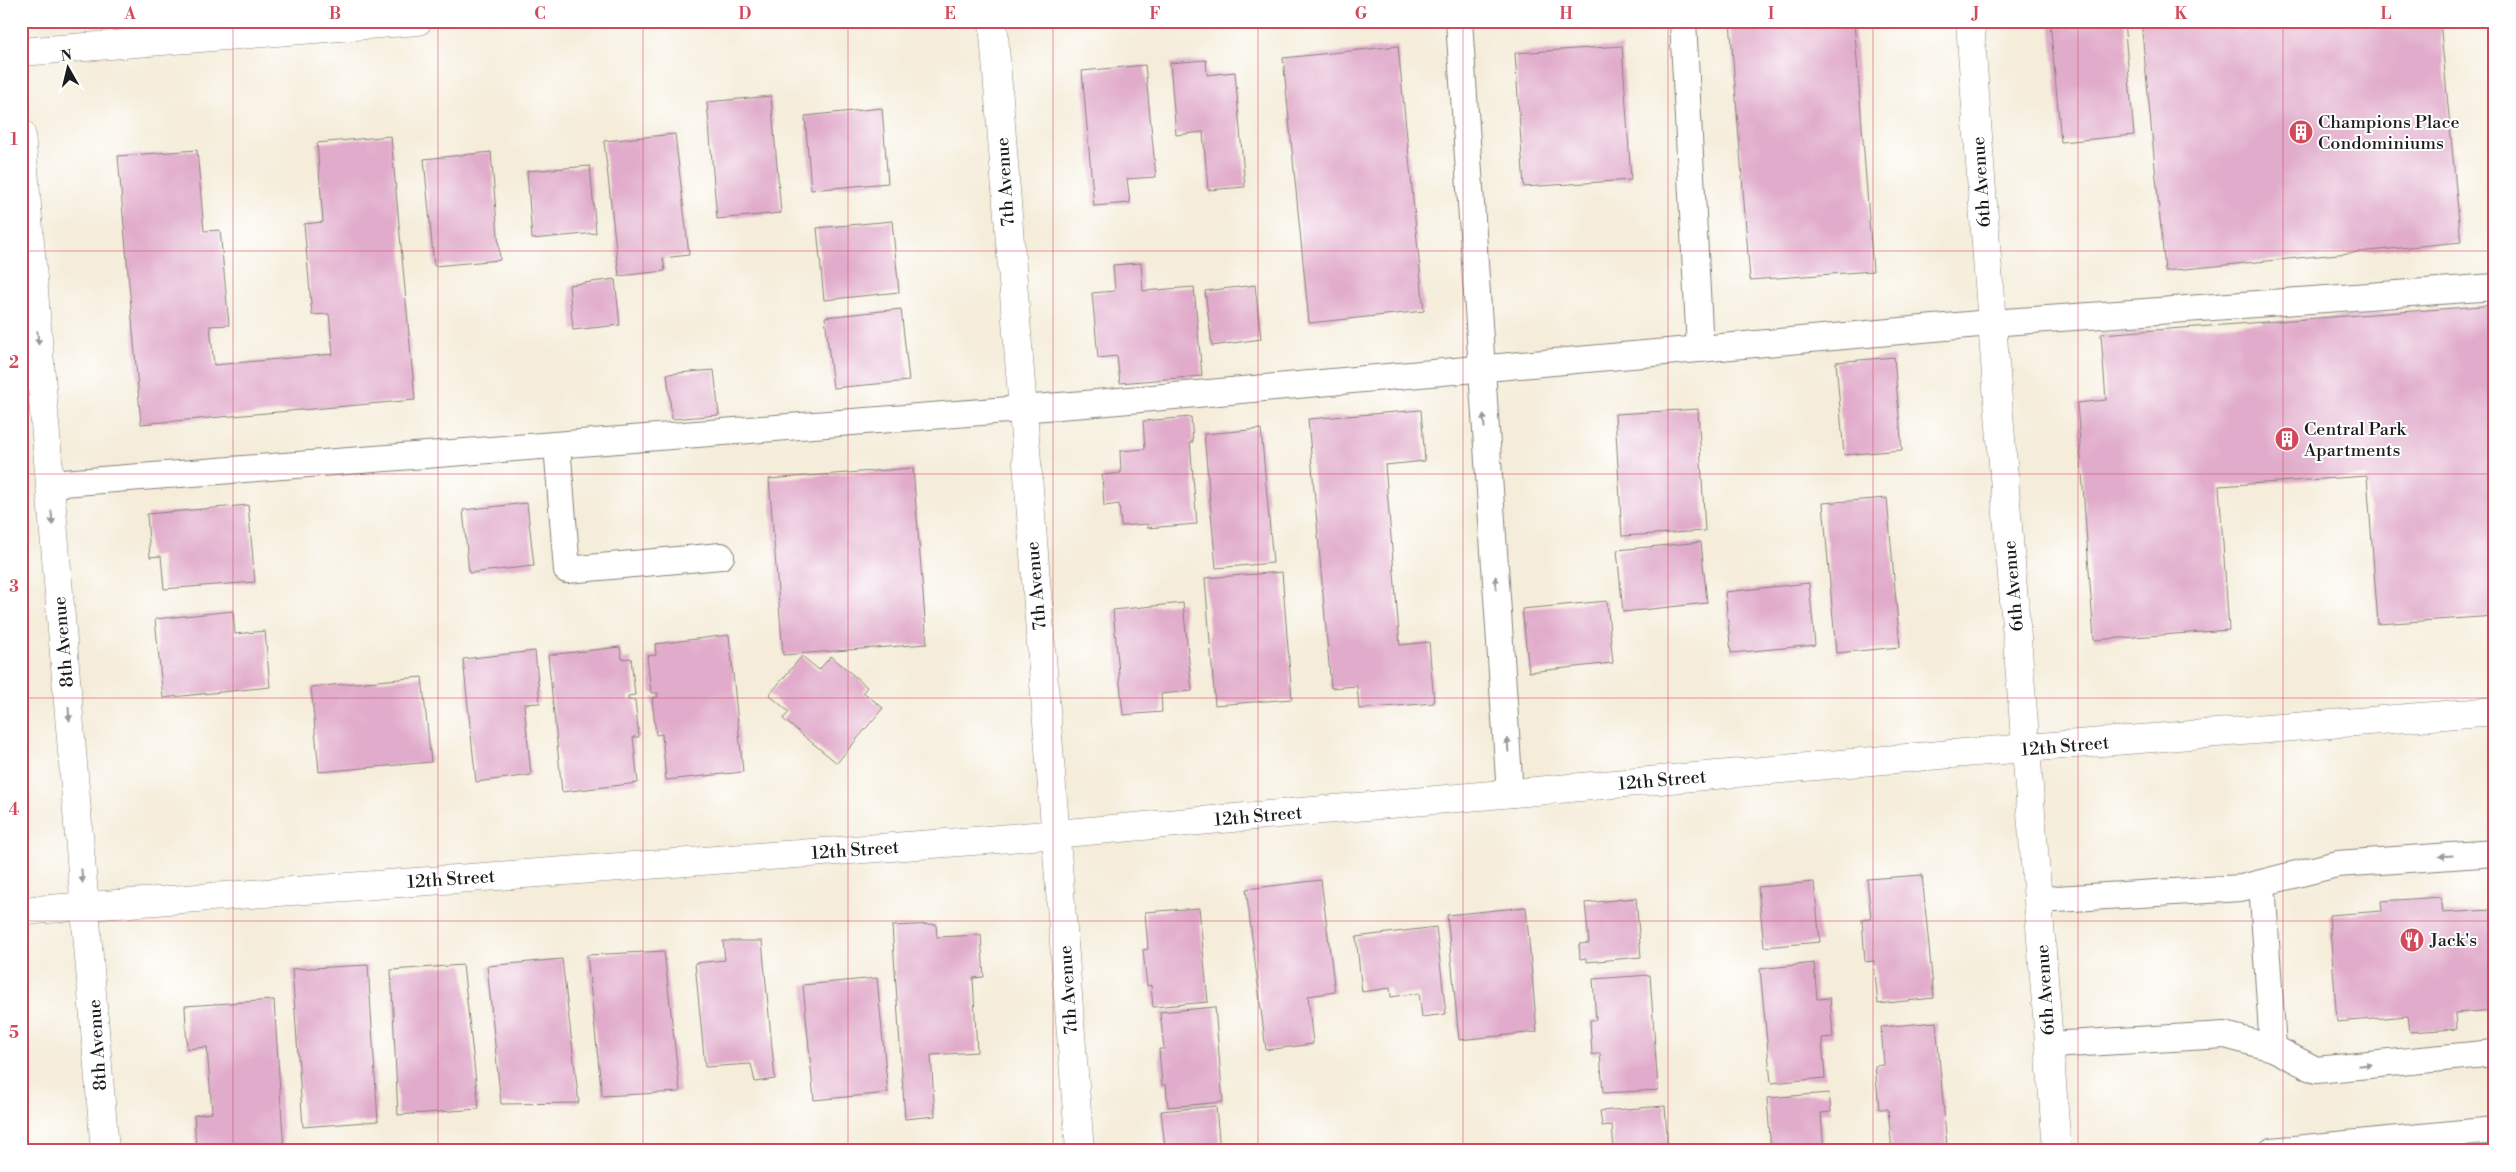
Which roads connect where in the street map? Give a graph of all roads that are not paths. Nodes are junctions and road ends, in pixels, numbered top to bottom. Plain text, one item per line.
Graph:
1 (418, 21) edge
2 (993, 21) edge
3 (1459, 21) edge
4 (1683, 21) edge
5 (1970, 21) edge
6 (21, 52) edge
7 (21, 133) edge
8 (2495, 287) edge
9 (1990, 323) junction
10 (1700, 349) junction
11 (1480, 369) junction
12 (1022, 409) junction
13 (557, 445) junction
14 (50, 484) junction
15 (721, 556) dead end
16 (2495, 711) edge
17 (2028, 749) junction
18 (1510, 794) junction
19 (1055, 833) junction
20 (2495, 853) edge
21 (2262, 883) junction
22 (2039, 900) junction
23 (84, 906) junction
24 (21, 912) edge
25 (2049, 1045) junction
26 (2273, 1048) junction
27 (2495, 1053) edge
28 (2495, 1130) edge
29 (106, 1151) edge
30 (1080, 1151) edge
31 (2057, 1151) edge
32 (2272, 1151) edge

1 - 6 street
2 - 12 street, 7th Avenue
3 - 11 lane
4 - 10 lane
5 - 9 street, 6th Avenue
7 -> 14 street, 8th Avenue
8 - 9 lane
9 - 10 lane
9 - 17 street, 6th Avenue
10 - 11 lane
11 - 12 lane
18 -> 11 lane
12 - 13 lane
12 - 19 street, 7th Avenue
13 - 14 lane
13 - 15 lane
14 -> 23 street, 8th Avenue
16 - 17 street, 12th Street
17 - 18 street, 12th Street
17 - 22 street, 6th Avenue
18 - 19 street, 12th Street
19 - 23 street, 12th Street
19 - 30 street, 7th Avenue
20 -> 21 lane
21 - 22 lane
21 - 26 lane
22 - 25 street, 6th Avenue
23 - 24 street, 12th Street
23 - 29 street, 8th Avenue
25 - 26 lane
25 - 31 street, 6th Avenue
26 -> 27 lane
28 - 32 lane

